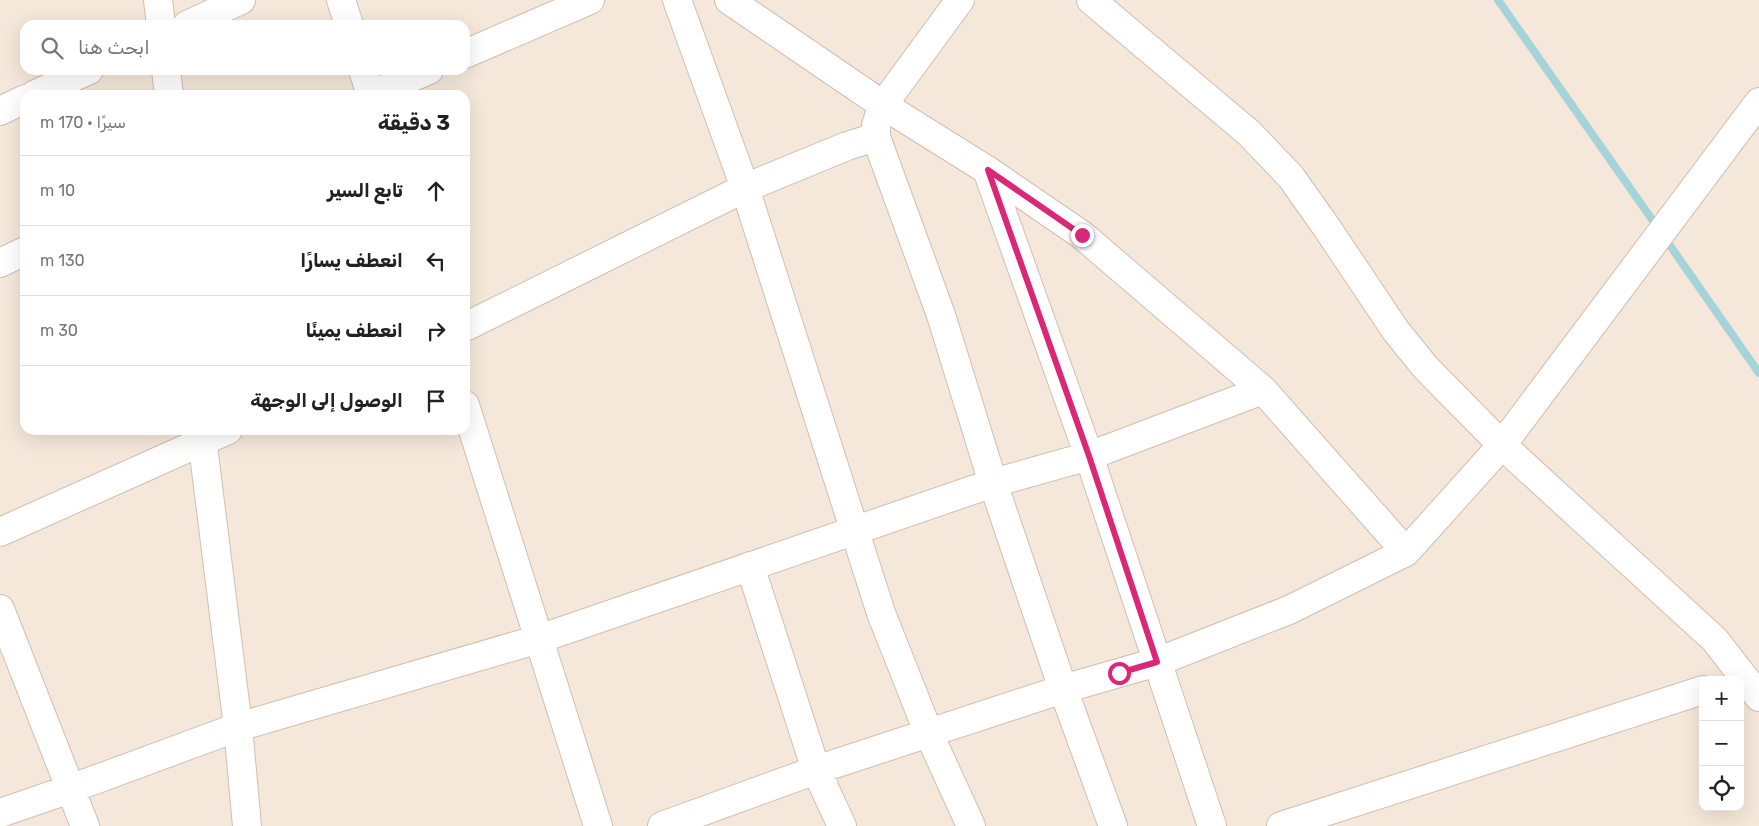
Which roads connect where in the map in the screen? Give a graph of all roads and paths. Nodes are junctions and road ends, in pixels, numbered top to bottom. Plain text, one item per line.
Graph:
1 (158, 0) edge
2 (240, 0) edge
3 (341, 0) edge
4 (590, 0) edge
5 (677, 0) edge
6 (729, 0) edge
7 (960, 0) edge
8 (1091, 0) edge
9 (160, 20) edge
10 (198, 20) edge
11 (347, 20) edge
12 (470, 52) edge
13 (78, 75) edge
14 (167, 75) edge
15 (365, 75) edge
16 (417, 75) edge
17 (45, 90) edge
18 (168, 90) edge
19 (369, 90) edge
20 (383, 90) edge
21 (20, 101) edge
22 (1759, 102) edge
23 (883, 105) junction
24 (0, 111) edge
25 (876, 137) junction
26 (988, 170) junction
27 (745, 188) junction
28 (20, 253) edge
29 (0, 263) edge
30 (470, 325) edge
31 (1263, 390) junction
32 (470, 421) edge
33 (202, 436) edge
34 (1502, 445) junction
35 (1089, 456) junction
36 (993, 484) junction
37 (855, 530) junction
38 (0, 532) edge
39 (1406, 552) junction
40 (750, 566) junction
41 (0, 608) edge
42 (539, 639) junction
43 (1157, 662) junction
44 (1746, 684) edge
45 (1063, 689) junction
46 (1699, 691) edge
47 (238, 727) junction
48 (929, 734) junction
49 (816, 770) junction
50 (70, 789) junction
51 (0, 813) edge
52 (85, 826) edge
53 (247, 826) edge
54 (598, 826) edge
55 (662, 826) edge
56 (842, 826) edge
57 (972, 826) edge
58 (1113, 826) edge
59 (1212, 826) edge
60 (1280, 826) edge

1 - 9 street
2 - 10 street
3 - 11 street
4 - 12 street
5 - 27 street
6 - 23 street
7 - 23 street
8 - 34 street
13 - 17 street
14 - 18 street
15 - 19 street
16 - 20 street
21 - 24 street
22 - 34 street
23 - 25 street
23 - 26 street
25 - 27 street
25 - 36 street
26 - 31 street
26 - 35 street
27 - 30 street
27 - 37 street
28 - 29 street
31 - 35 street
31 - 39 street
32 - 42 street
33 - 38 street
33 - 47 street
34 - 39 street
34 - 44 street
35 - 36 street
35 - 43 street
36 - 37 street
36 - 45 street
37 - 40 street
37 - 48 street
39 - 43 street
40 - 42 street
40 - 49 street
41 - 50 street
42 - 47 street
42 - 54 street
43 - 45 street
43 - 59 street
45 - 48 street
45 - 58 street
46 - 60 street
47 - 50 street
47 - 53 street
48 - 49 street
48 - 57 street
49 - 55 street
49 - 56 street
50 - 51 street
50 - 52 street

